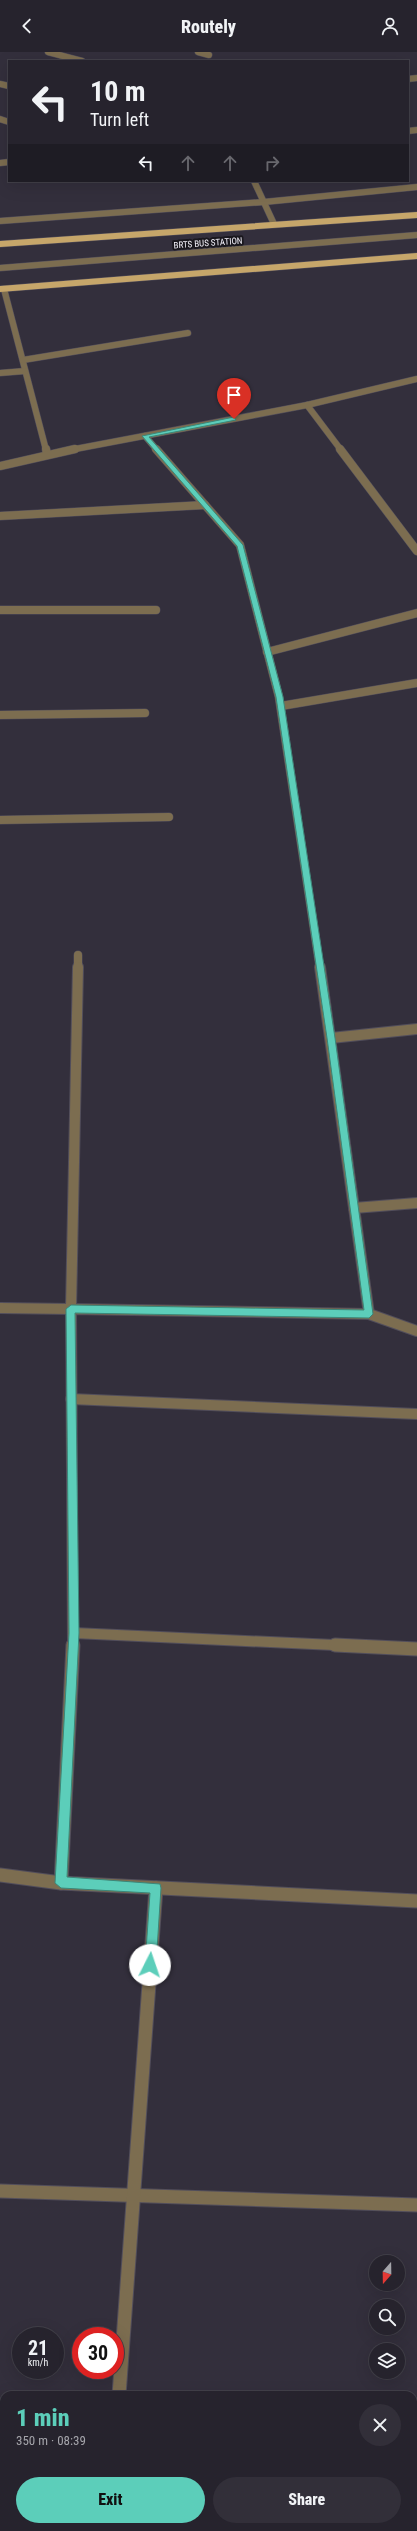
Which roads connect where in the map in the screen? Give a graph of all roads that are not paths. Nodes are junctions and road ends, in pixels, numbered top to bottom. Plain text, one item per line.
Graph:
1 (48, 52) edge
2 (198, 52) edge
3 (209, 56) edge
4 (78, 60) edge
5 (254, 182) edge
6 (417, 187) edge
7 (264, 202) junction
8 (417, 215) edge
9 (0, 221) edge
10 (274, 224) junction
11 (417, 236) edge
12 (0, 244) edge
13 (417, 256) edge
14 (0, 268) edge
15 (2, 289) edge
16 (188, 333) dead end
17 (23, 360) junction
18 (26, 371) junction
19 (0, 373) edge
20 (417, 378) edge
21 (308, 405) junction
22 (145, 436) junction
23 (47, 454) junction
24 (0, 466) edge
25 (205, 505) junction
26 (0, 516) edge
27 (417, 551) edge
28 (0, 610) edge
29 (156, 610) dead end
30 (417, 612) edge
31 (267, 652) junction
32 (417, 683) edge
33 (281, 706) junction
34 (145, 712) dead end
35 (0, 715) edge
36 (169, 817) dead end
37 (0, 820) edge
38 (78, 955) dead end
39 (417, 1029) edge
40 (331, 1038) junction
41 (417, 1203) edge
42 (354, 1208) junction
43 (0, 1308) edge
44 (71, 1309) junction
45 (369, 1314) junction
46 (417, 1331) edge
47 (71, 1399) junction
48 (417, 1414) edge
49 (74, 1633) junction
50 (417, 1649) edge
51 (0, 1875) edge
52 (61, 1883) junction
53 (156, 1888) junction
54 (417, 1901) edge
55 (0, 2191) edge
56 (135, 2195) junction
57 (417, 2205) edge
58 (119, 2391) edge

1 - 4 street
2 - 3 street
5 - 7 street
6 - 7 street
7 - 9 street
7 - 10 street
8 - 10 main road
10 - 12 main road
11 - 14 street, BRTS BUS STATION
13 - 15 main road
15 - 17 street
16 - 17 street
17 - 18 street
18 - 19 street
18 - 23 street
20 - 21 street
21 - 22 street
21 - 27 street
22 - 23 street
22 - 25 street
23 - 24 street
25 - 26 street
25 - 31 street
28 - 29 street
30 - 31 street
31 - 33 street
32 - 33 street
33 - 40 street
34 - 35 street
36 - 37 street
38 - 44 street
39 - 40 street
40 - 42 street
41 - 42 street
42 - 45 street
43 - 44 street
44 - 45 street
44 - 47 street
45 - 46 street
47 - 48 street
47 - 49 street
49 - 50 street
49 - 52 street
51 - 52 street
52 - 53 street
53 - 54 street
53 - 56 street
55 - 56 street
56 - 57 street
56 - 58 street

